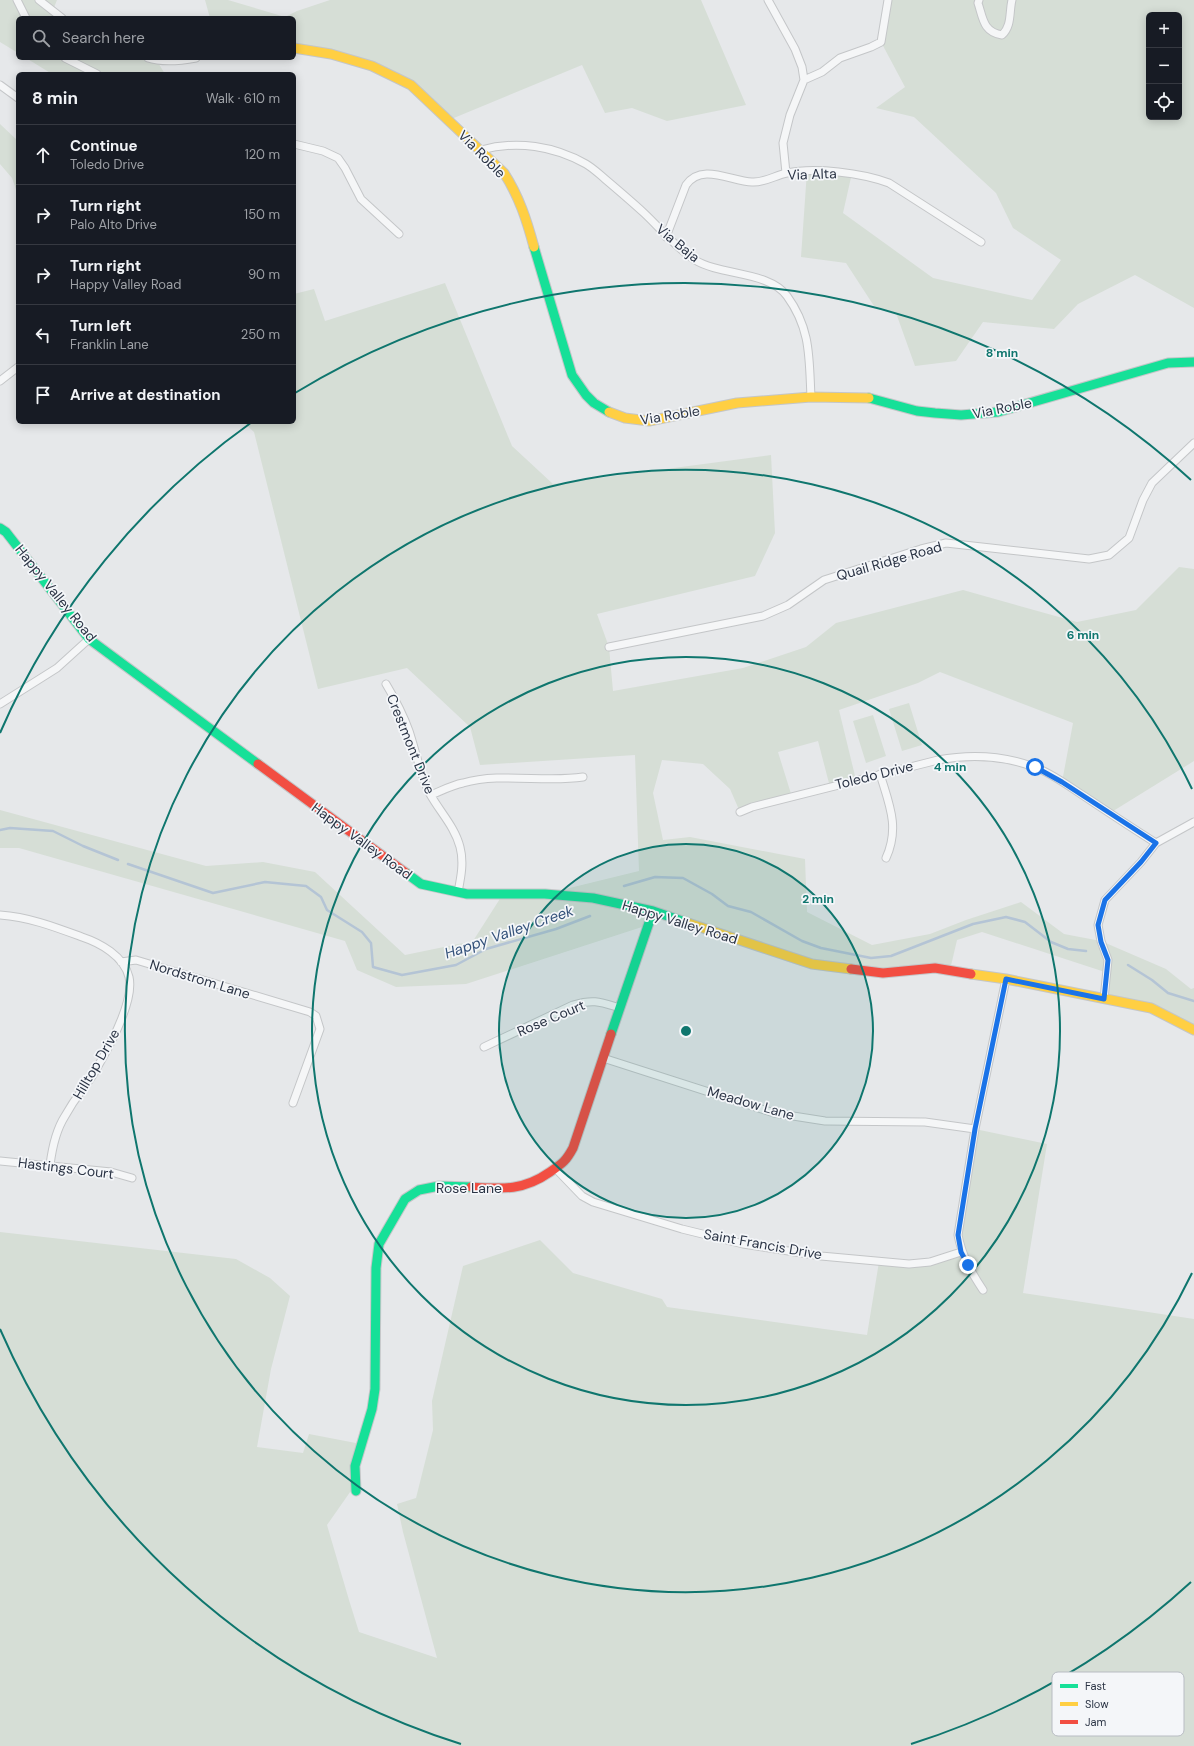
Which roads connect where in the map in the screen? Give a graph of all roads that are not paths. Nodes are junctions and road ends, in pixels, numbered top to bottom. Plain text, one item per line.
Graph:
1 (16, 0) edge
2 (39, 0) edge
3 (768, 0) edge
4 (888, 0) edge
5 (979, 0) edge
6 (1012, 0) edge
7 (25, 16) edge
8 (59, 16) edge
9 (296, 48) edge
10 (69, 60) edge
11 (154, 60) edge
12 (184, 60) edge
13 (93, 72) edge
14 (804, 80) junction
15 (0, 85) edge
16 (16, 97) edge
17 (296, 144) edge
18 (481, 150) junction
19 (786, 173) junction
20 (400, 234) dead end
21 (666, 236) junction
22 (981, 242) dead end
23 (1194, 362) edge
24 (16, 369) edge
25 (0, 381) edge
26 (811, 397) junction
27 (1194, 443) edge
28 (0, 528) edge
29 (89, 639) junction
30 (609, 648) dead end
31 (386, 684) dead end
32 (0, 704) edge
33 (880, 774) junction
34 (583, 777) dead end
35 (431, 795) junction
36 (740, 812) dead end
37 (1194, 822) edge
38 (1156, 843) junction
39 (886, 858) dead end
40 (458, 892) junction
41 (653, 911) junction
42 (0, 915) edge
43 (121, 962) junction
44 (1006, 979) junction
45 (1104, 999) junction
46 (620, 1008) junction
47 (1194, 1030) edge
48 (484, 1047) dead end
49 (603, 1058) junction
50 (293, 1103) dead end
51 (975, 1129) junction
52 (0, 1161) edge
53 (50, 1165) junction
54 (556, 1169) junction
55 (132, 1178) dead end
56 (961, 1252) junction
57 (983, 1290) dead end
58 (356, 1491) dead end

1 - 7 street
2 - 8 street
3 - 14 street
4 - 14 street
5 - 6 street
9 - 18 street, Via Roble
10 - 13 street
11 - 12 street
14 - 19 street
15 - 16 street
17 - 20 street
18 - 21 street, Via Baja
18 - 26 street, Via Roble
19 - 21 street, Via Alta
19 - 22 street, Via Alta
21 - 26 street, Via Baja
23 - 26 street, Via Roble
24 - 25 street
27 - 30 street, Quail Ridge Road
28 - 29 street, Happy Valley Road
29 - 32 street
29 - 40 street, Happy Valley Road
31 - 35 street, Crestmont Drive
33 - 36 street, Toledo Drive
33 - 38 street, Toledo Drive
33 - 39 street
34 - 35 street
35 - 40 street, Crestmont Drive
37 - 38 street
38 - 45 street
40 - 41 street, Happy Valley Road
41 - 44 street, Happy Valley Road
41 - 46 street, Rose Lane
42 - 43 street
43 - 50 street, Nordstrom Lane
43 - 53 street, Hilltop Drive
44 - 45 street, Happy Valley Road
44 - 51 street
45 - 47 street, Happy Valley Road
46 - 48 street, Rose Court
46 - 49 street, Rose Lane
49 - 51 street, Meadow Lane
49 - 54 street, Rose Lane
51 - 56 street
52 - 53 street, Hastings Court
53 - 55 street, Hastings Court
54 - 56 street, Saint Francis Drive
54 - 58 street, Rose Lane
56 - 57 street

